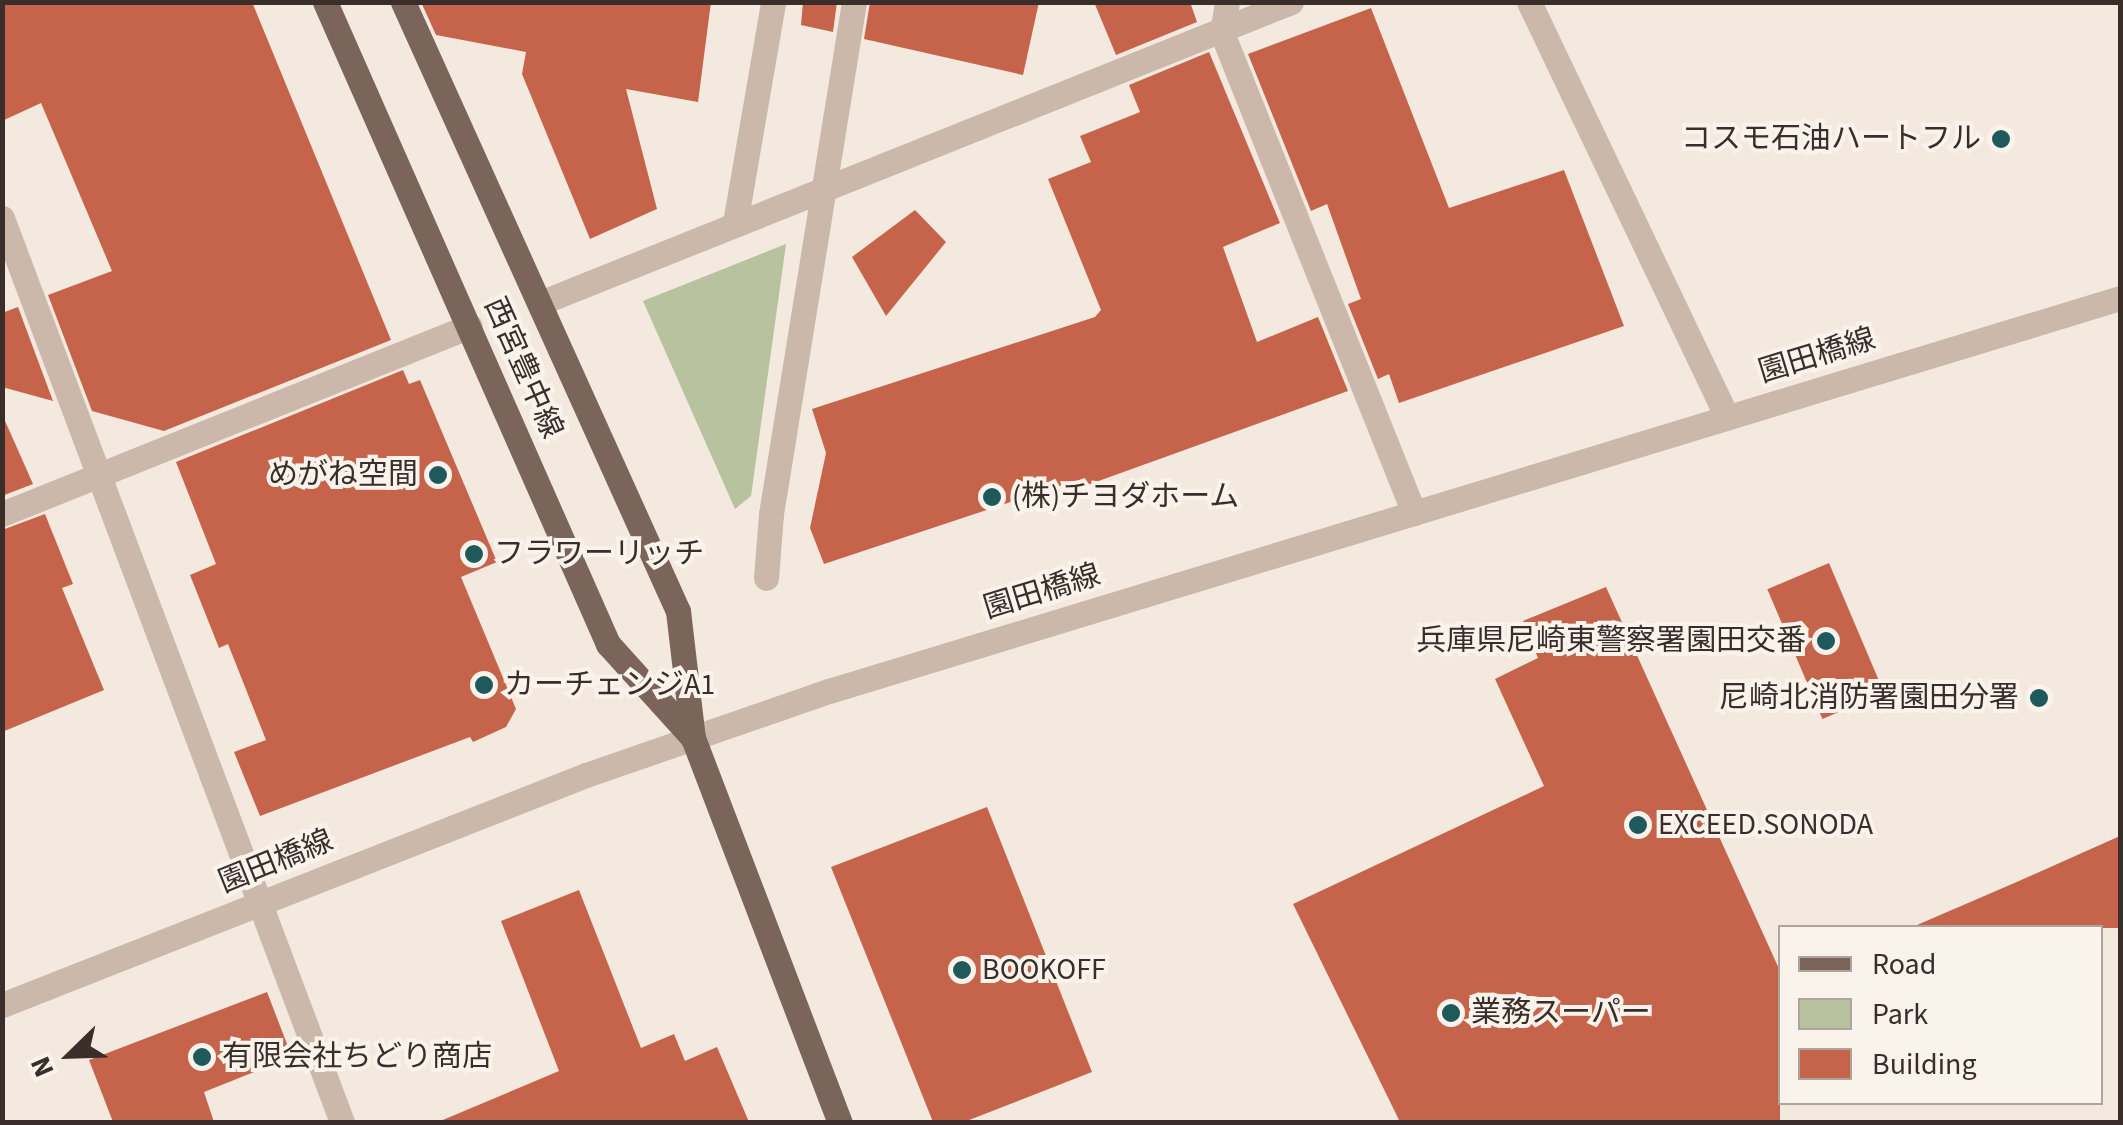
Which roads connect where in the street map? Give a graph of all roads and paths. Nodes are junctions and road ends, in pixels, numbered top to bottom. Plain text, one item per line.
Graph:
1 (325, 2) edge
2 (403, 2) edge
3 (772, 2) edge
4 (854, 2) edge
5 (1227, 2) edge
6 (1291, 2) edge
7 (1529, 2) edge
8 (1222, 33) junction
9 (825, 188) junction
10 (2, 218) edge
11 (735, 223) junction
12 (2120, 298) edge
13 (540, 304) junction
14 (470, 326) junction
15 (1726, 417) junction
16 (100, 475) junction
17 (2, 514) edge
18 (1414, 514) junction
19 (766, 578) dead end
20 (693, 738) junction
21 (260, 903) junction
22 (2, 1005) edge
23 (342, 1122) edge
24 (840, 1122) edge

1 - 14 main road, 西宮豊中線
2 - 13 main road, 西宮豊中線
3 - 11 street
4 - 9 street
5 - 8 street
6 - 8 street
7 - 15 street
8 - 9 street
8 - 18 street
9 - 11 street
9 - 19 street
10 - 16 street
11 - 13 street
12 - 15 street, 園田橋線
13 - 20 main road, 西宮豊中線
14 - 16 street
14 - 20 main road, 西宮豊中線
15 - 18 street, 園田橋線
16 - 17 street
16 - 21 street
18 - 20 street, 園田橋線
20 - 21 street, 園田橋線
20 - 24 main road, 西宮豊中線
21 - 22 street, 園田橋線
21 - 23 street

